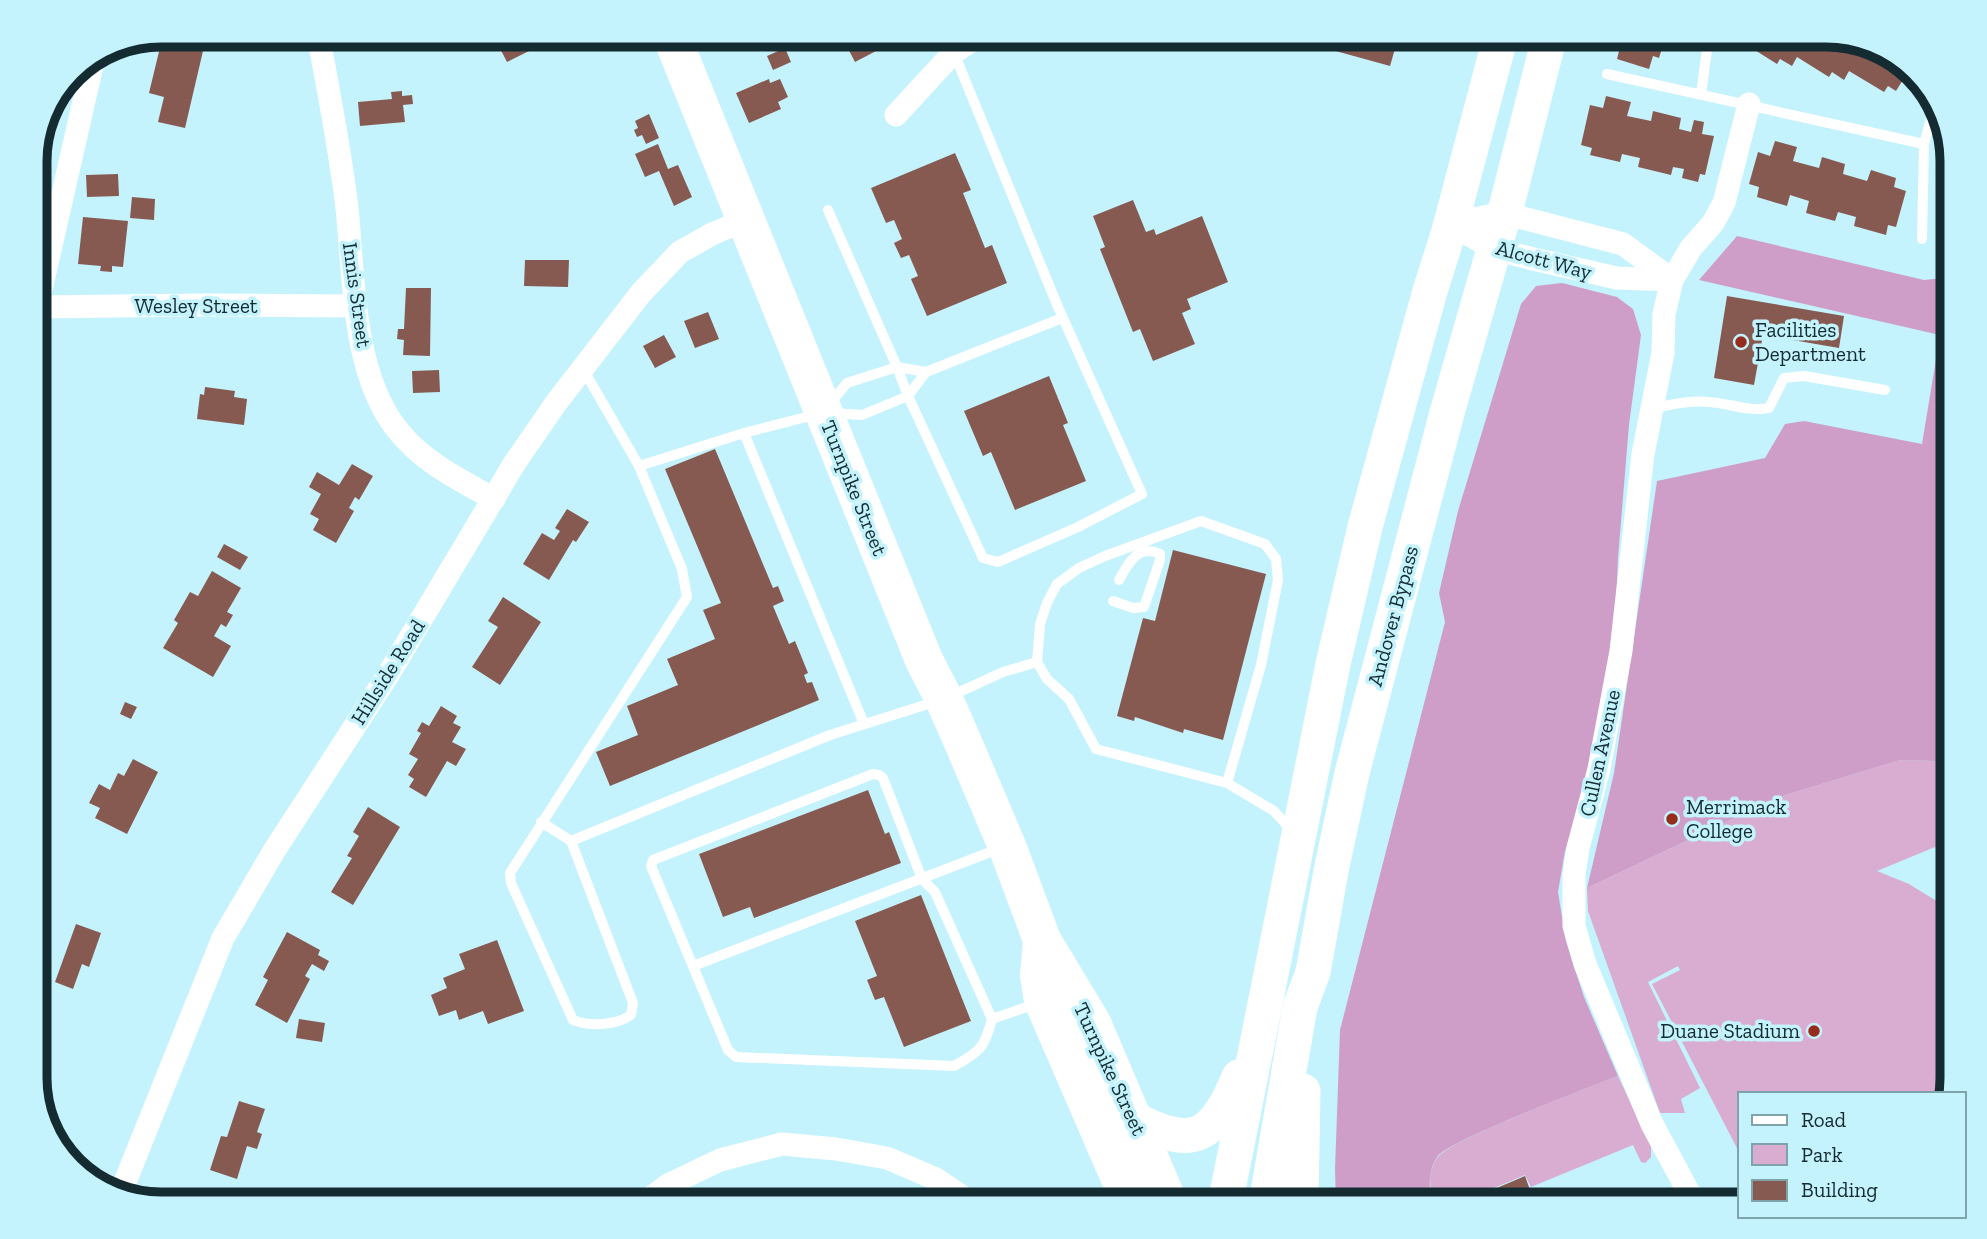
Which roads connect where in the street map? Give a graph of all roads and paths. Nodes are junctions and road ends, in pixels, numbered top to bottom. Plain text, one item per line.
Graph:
1 (320, 47) edge
2 (676, 47) edge
3 (962, 47) edge
4 (1498, 47) edge
5 (1547, 47) edge
6 (1707, 47) edge
7 (954, 52) junction
8 (90, 73) edge
9 (1606, 74) dead end
10 (1701, 94) junction
11 (1749, 104) junction
12 (896, 115) dead end
13 (1931, 119) edge
14 (1924, 144) junction
15 (828, 209) dead end
16 (1503, 213) junction
17 (746, 220) junction
18 (1450, 224) junction
19 (1922, 239) dead end
20 (1494, 249) junction
21 (47, 260) edge
22 (1672, 280) junction
23 (356, 306) junction
24 (47, 307) edge
25 (1062, 318) junction
26 (582, 367) junction
27 (897, 367) junction
28 (926, 372) junction
29 (1885, 390) dead end
30 (908, 396) junction
31 (1653, 409) junction
32 (823, 412) junction
33 (744, 433) junction
34 (639, 466) junction
35 (494, 499) junction
36 (1119, 580) dead end
37 (1113, 601) dead end
38 (1037, 662) junction
39 (944, 698) junction
40 (864, 724) junction
41 (1227, 783) junction
42 (541, 822) junction
43 (1299, 838) junction
44 (571, 841) junction
45 (1007, 846) junction
46 (922, 879) junction
47 (1042, 940) junction
48 (693, 966) junction
49 (1312, 972) junction
50 (1044, 1001) junction
51 (992, 1019) junction
52 (1261, 1022) junction
53 (1134, 1119) junction
54 (124, 1185) edge
55 (659, 1192) edge
56 (955, 1192) edge
57 (1126, 1192) edge
58 (1164, 1192) edge
59 (1227, 1192) edge
60 (1268, 1192) edge
61 (1301, 1192) edge
62 (1688, 1192) edge

1 - 23 street, Innis Street
2 - 17 highway, Turnpike Street
3 - 7 street
4 - 18 main road
5 - 16 main road, Andover Bypass
6 - 10 lane
7 - 12 street
7 - 25 lane
8 - 21 street
9 - 10 lane
10 - 11 lane
11 - 14 lane
11 - 22 street
13 - 14 lane
14 - 19 lane
15 - 27 lane
16 - 18 street, Alcott Way
16 - 20 main road, Andover Bypass
16 - 22 street, Alcott Way
17 - 26 street, Hillside Road
17 - 32 highway, Turnpike Street
18 - 20 street, Alcott Way
18 - 43 main road
20 - 22 street, Alcott Way
20 - 49 main road, Andover Bypass
22 - 31 street, Cullen Avenue
23 - 24 street, Wesley Street
23 - 35 street, Innis Street
25 - 28 lane
25 - 30 lane
26 - 34 lane
26 - 35 street, Hillside Road
27 - 28 lane
27 - 30 lane
27 - 32 lane
28 - 30 lane
29 - 31 lane
30 - 32 lane
31 - 62 street, Cullen Avenue
32 - 33 lane
32 - 39 highway, Turnpike Street
33 - 34 lane
33 - 40 lane
34 - 42 lane
35 - 54 street, Hillside Road
36 - 37 lane
38 - 39 lane
38 - 41 lane
38 - 41 lane
39 - 40 lane
39 - 45 highway, Turnpike Street
40 - 44 lane
41 - 43 lane
42 - 44 lane
42 - 44 lane
43 - 52 main road
45 - 46 lane
45 - 47 highway, Turnpike Street
46 - 48 lane
46 - 48 lane
46 - 51 lane
47 - 50 highway, Turnpike Street
47 - 53 highway, Turnpike Street
48 - 51 lane
49 - 60 main road, Andover Bypass
49 - 61 main road
50 - 51 lane
50 - 57 highway, Turnpike Street
52 - 53 main road
52 - 59 main road
53 - 58 highway, Turnpike Street
55 - 56 street

